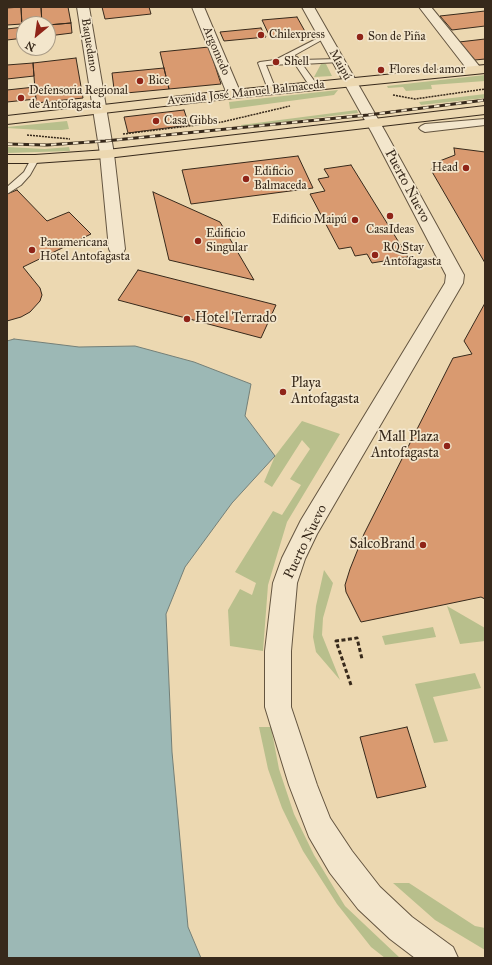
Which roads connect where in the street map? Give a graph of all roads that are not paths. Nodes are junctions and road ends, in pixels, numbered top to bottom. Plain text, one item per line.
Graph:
1 (83, 7) edge
2 (198, 7) edge
3 (308, 7) edge
4 (425, 7) edge
5 (324, 37) junction
6 (292, 54) junction
7 (299, 61) junction
8 (338, 61) junction
9 (276, 62) junction
10 (480, 69) edge
11 (350, 82) junction
12 (314, 86) junction
13 (272, 90) junction
14 (234, 94) junction
15 (100, 110) junction
16 (485, 110) edge
17 (7, 120) edge
18 (485, 122) edge
19 (373, 123) junction
20 (425, 128) dead end
21 (107, 154) junction
22 (7, 159) edge
23 (36, 159) junction
24 (7, 190) edge
25 (117, 249) dead end
26 (442, 958) edge

1 - 15 street, Baquedano
2 - 14 street, Argomedo
3 - 5 street, Maipú
4 - 10 street
5 - 6 lane
5 - 8 street, Maipú
6 - 7 lane
6 - 9 lane
7 - 8 lane
7 - 9 lane
7 - 12 lane
8 - 11 street, Maipú
9 - 13 lane
10 - 11 highway, Avenida José Manuel Balmaceda
11 - 12 highway, Avenida José Manuel Balmaceda
11 - 19 street, Maipú
12 - 13 highway, Avenida José Manuel Balmaceda
13 - 14 highway, Avenida José Manuel Balmaceda
14 - 15 highway, Avenida José Manuel Balmaceda
15 - 17 highway, Avenida José Manuel Balmaceda
15 - 21 street, Baquedano
16 - 19 highway
18 - 20 street
19 - 21 highway
19 - 26 street, Puerto Nuevo
21 - 23 highway
21 - 25 street, Baquedano
22 - 23 highway
23 - 24 lane

